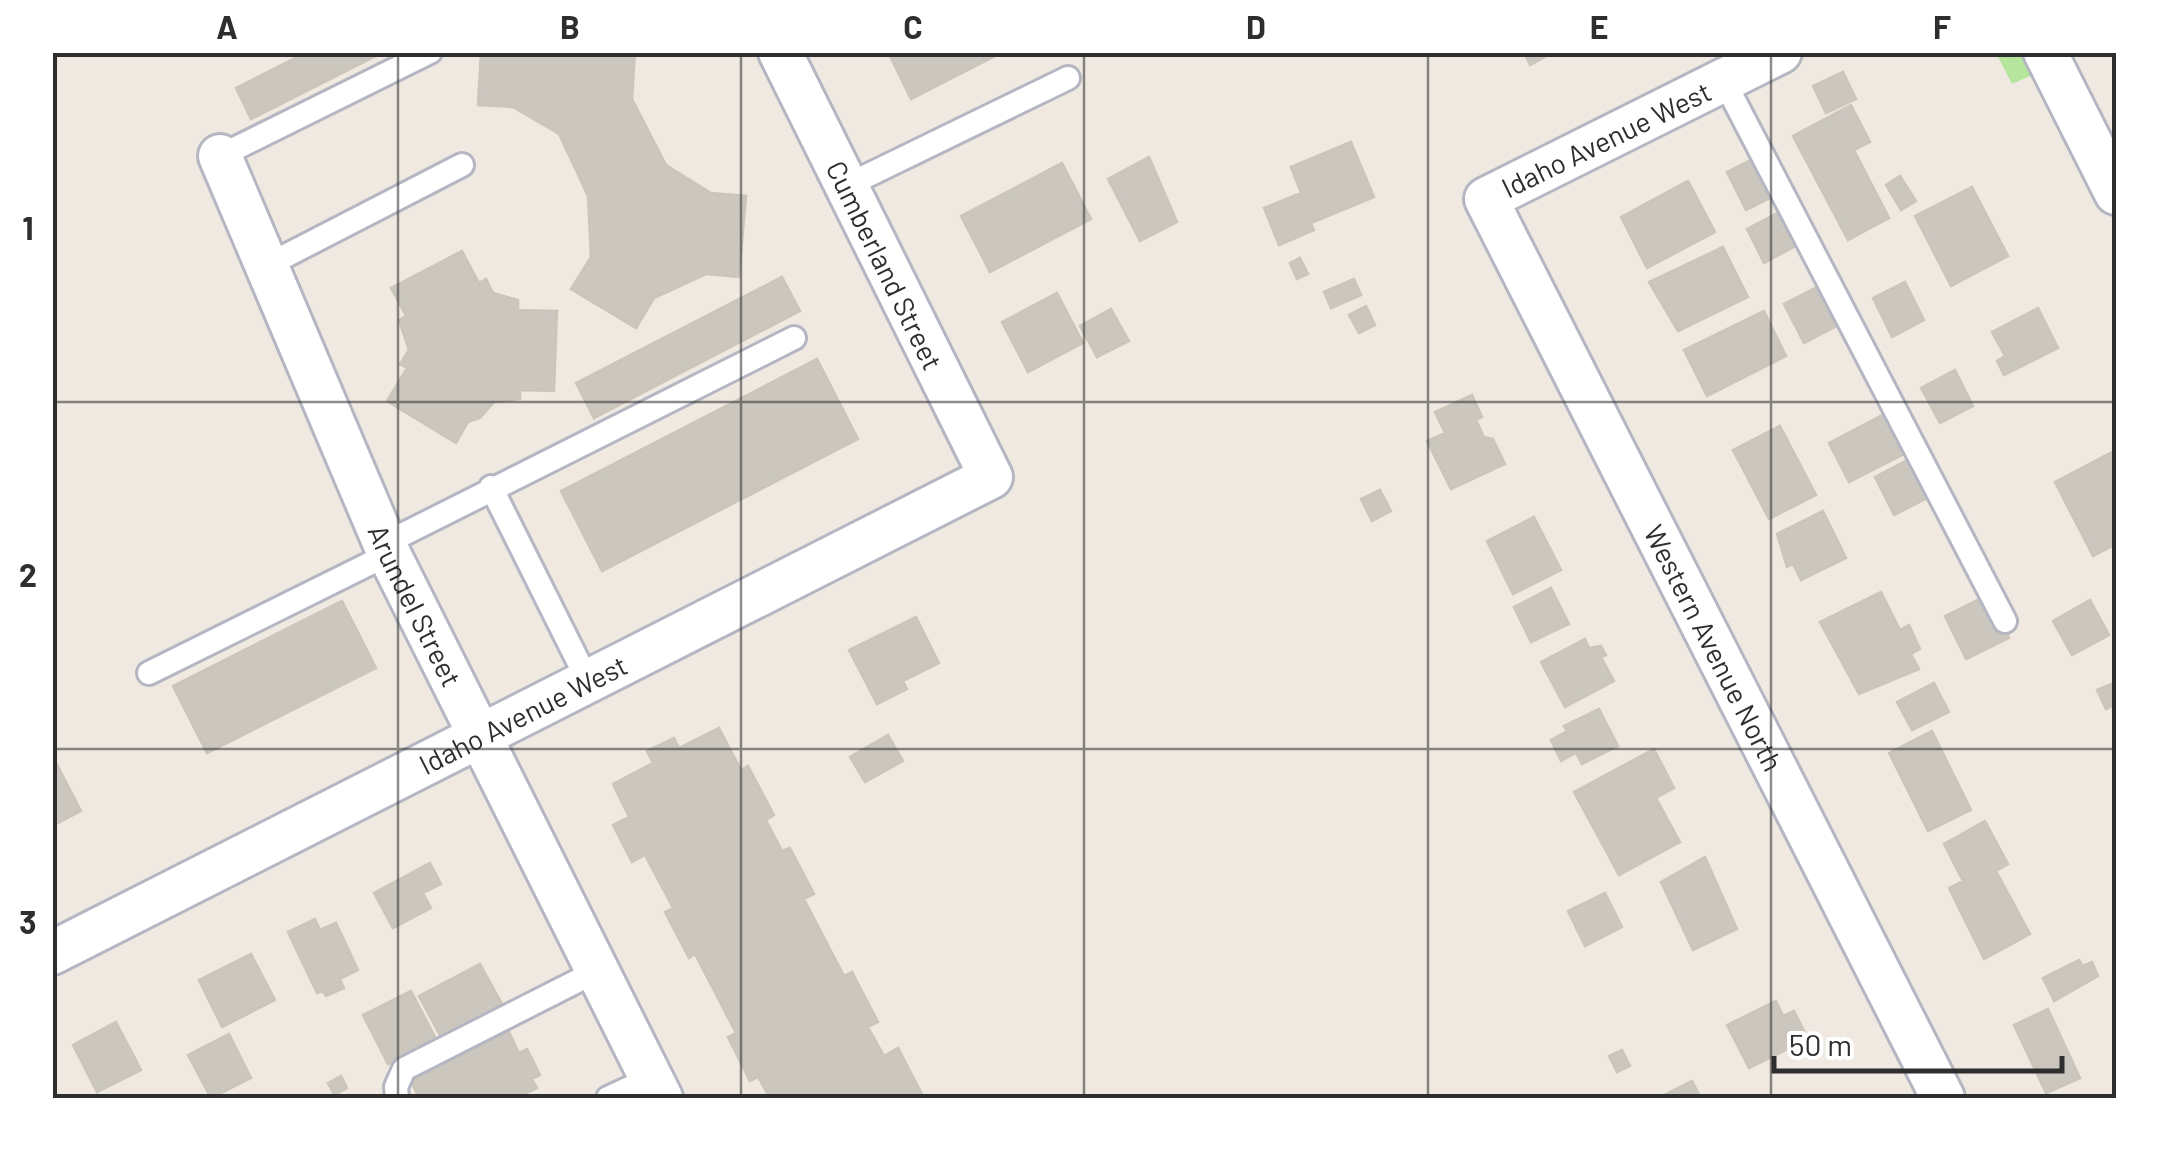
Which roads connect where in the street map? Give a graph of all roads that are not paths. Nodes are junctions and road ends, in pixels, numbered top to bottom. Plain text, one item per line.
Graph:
1 (430, 52) edge
2 (780, 52) edge
3 (1780, 52) edge
4 (2045, 52) edge
5 (1068, 78) dead end
6 (1724, 81) junction
7 (220, 156) joint
8 (462, 166) dead end
9 (846, 186) junction
10 (2116, 193) edge
11 (1486, 199) joint
12 (266, 266) junction
13 (794, 338) dead end
14 (990, 477) joint
15 (492, 487) junction
16 (386, 549) junction
17 (2005, 621) dead end
18 (150, 674) dead end
19 (588, 681) junction
20 (480, 736) junction
21 (52, 954) edge
22 (598, 971) junction
23 (656, 1088) edge
24 (396, 1098) edge
25 (608, 1098) edge
26 (1942, 1098) edge

1 - 7 lane
2 - 9 street, Cumberland Street
3 - 6 street, Idaho Avenue West
4 - 10 street
5 - 9 lane
6 - 11 street, Idaho Avenue West
6 - 17 lane
7 - 12 street, Arundel Street
8 - 12 lane
9 - 14 street, Cumberland Street
11 - 26 street, Western Avenue North
12 - 16 street, Arundel Street
13 - 15 lane
14 - 19 street, Idaho Avenue West
15 - 16 lane
15 - 19 lane
16 - 18 lane
16 - 20 street, Arundel Street
19 - 20 street, Idaho Avenue West
20 - 21 street, Idaho Avenue West
20 - 22 street, Arundel Street
22 - 23 street, Arundel Street
22 - 24 lane
23 - 25 lane

